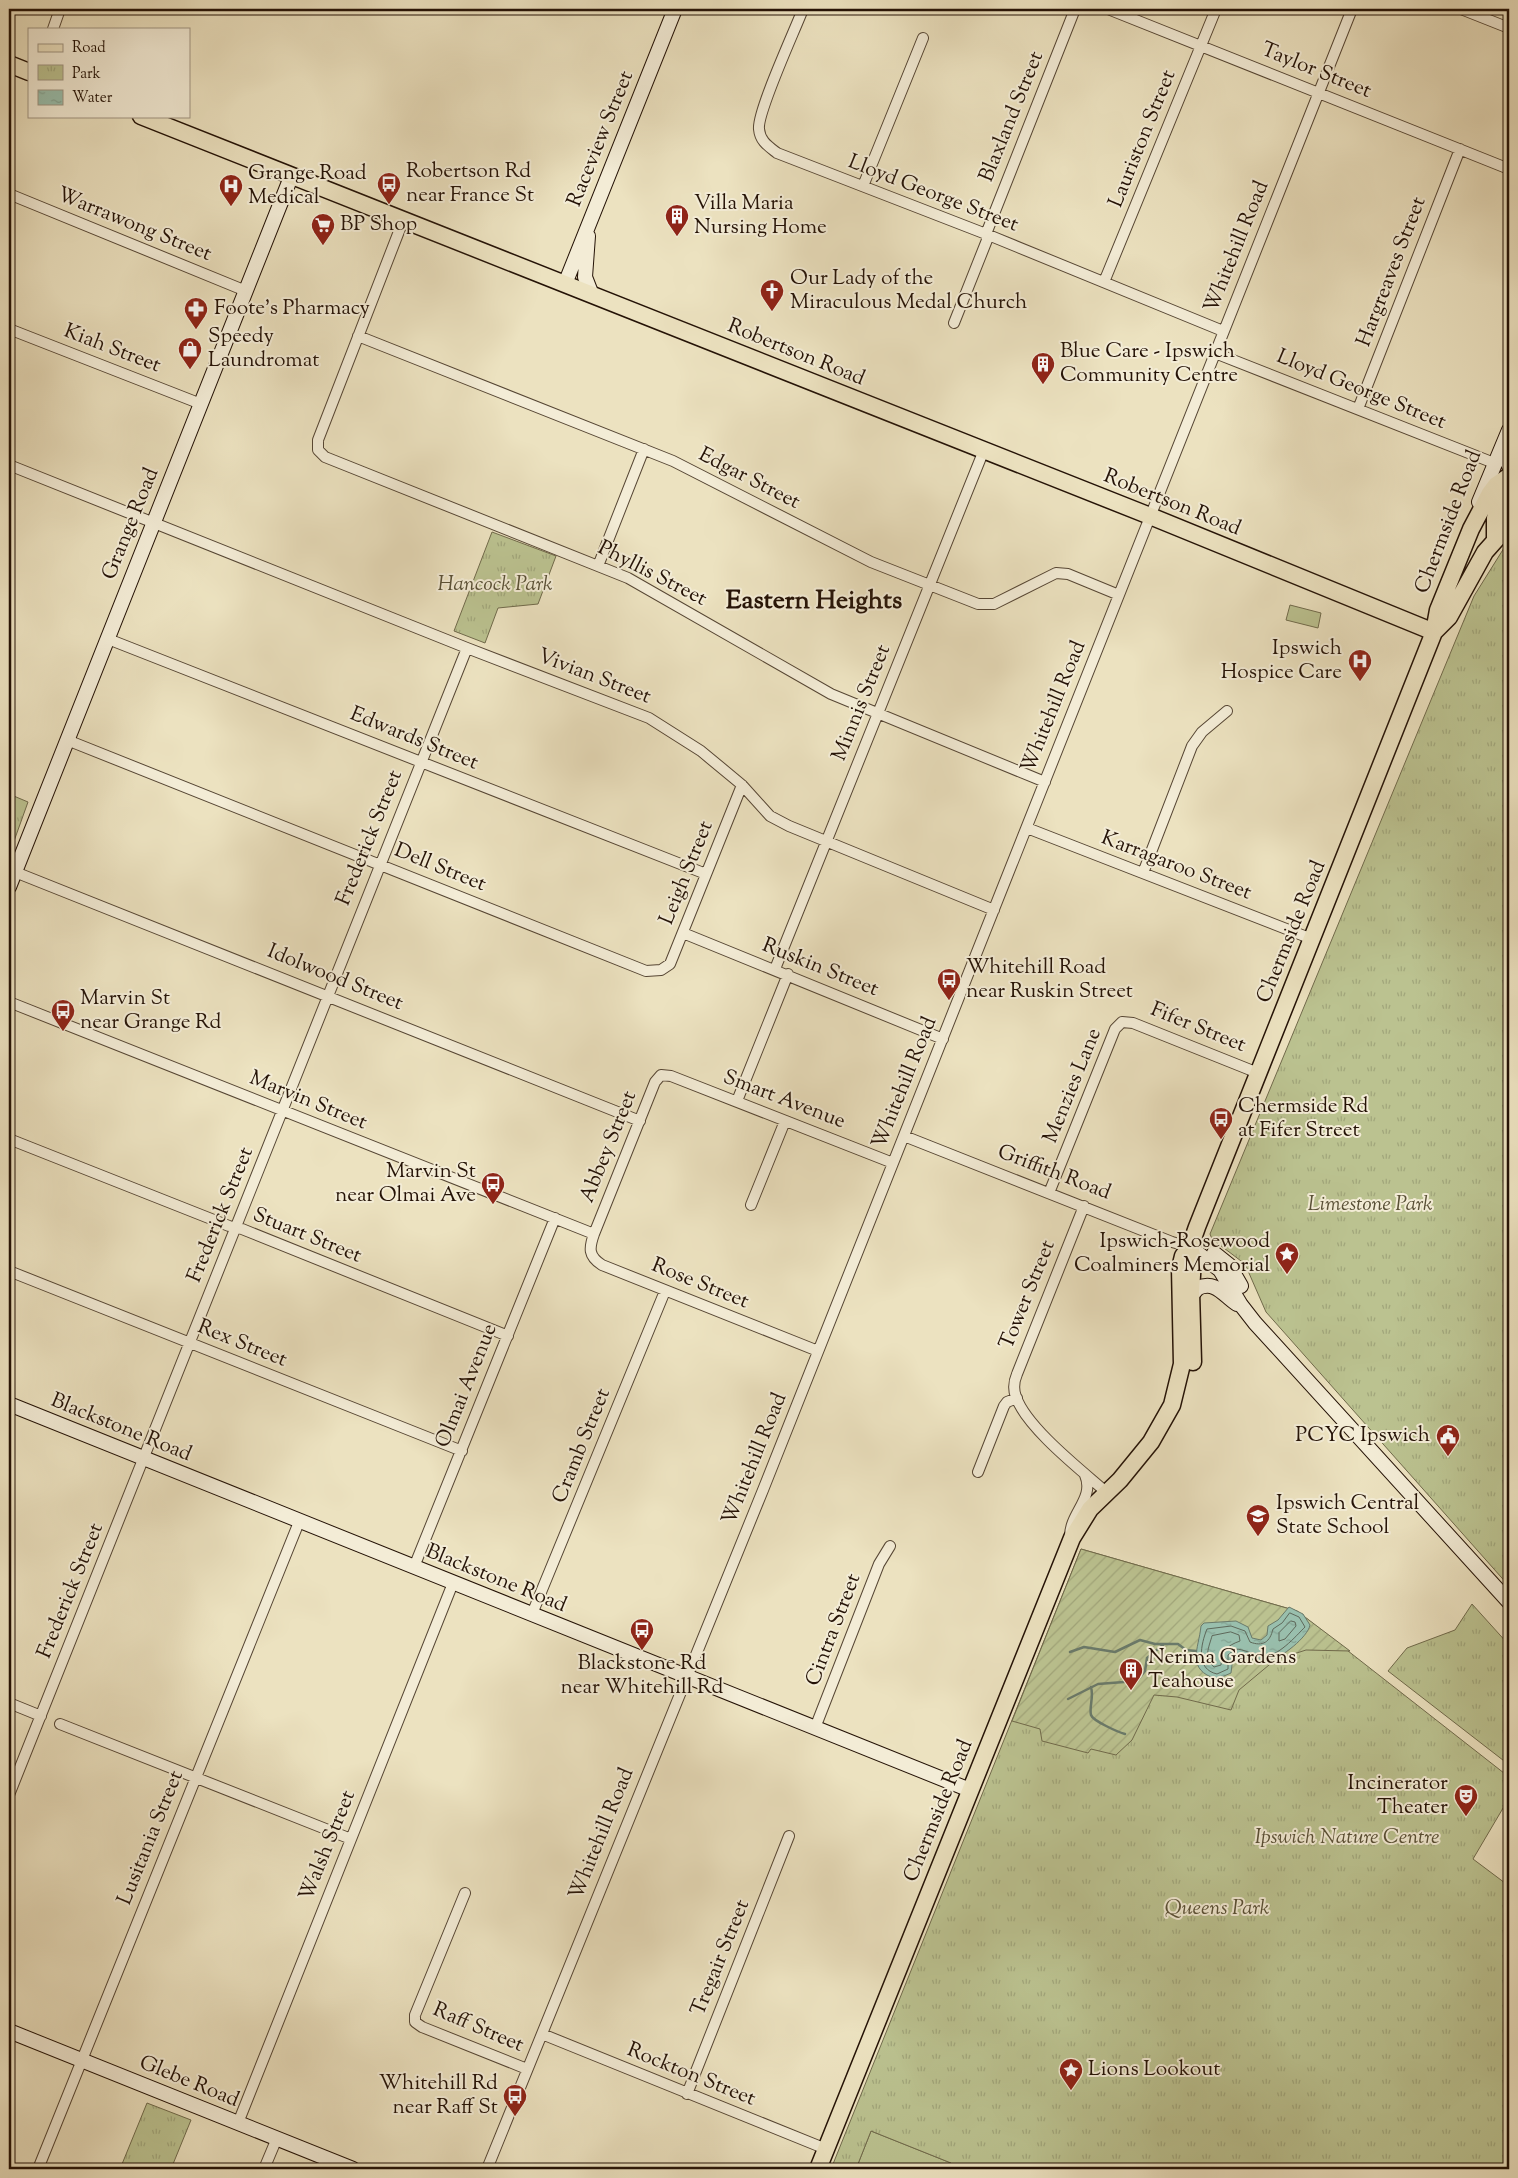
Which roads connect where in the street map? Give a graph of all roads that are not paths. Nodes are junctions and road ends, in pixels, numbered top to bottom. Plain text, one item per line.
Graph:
1 (60, 9) edge
2 (674, 9) edge
3 (803, 9) edge
4 (1075, 9) edge
5 (1108, 9) edge
6 (1216, 9) edge
7 (1352, 9) edge
8 (1461, 9) edge
9 (52, 28) edge
10 (1509, 28) edge
11 (923, 38) dead end
12 (1201, 45) junction
13 (9, 64) edge
14 (28, 72) edge
15 (1319, 92) junction
16 (146, 118) edge
17 (1460, 149) junction
18 (1509, 169) edge
19 (291, 177) junction
20 (863, 186) junction
21 (9, 194) edge
22 (403, 221) junction
23 (588, 225) junction
24 (986, 234) junction
25 (1104, 282) junction
26 (565, 284) junction
27 (246, 291) junction
28 (592, 295) junction
29 (954, 323) dead end
30 (9, 329) edge
31 (1223, 331) junction
32 (358, 336) junction
33 (1215, 353) junction
34 (201, 404) junction
35 (1358, 409) junction
36 (1509, 430) edge
37 (1509, 439) edge
38 (644, 449) junction
39 (984, 450) junction
40 (1494, 463) junction
41 (9, 465) edge
42 (1509, 466) edge
43 (1509, 476) edge
44 (1509, 484) edge
45 (1150, 516) junction
46 (154, 523) junction
47 (1509, 525) edge
48 (1470, 529) junction
49 (1494, 542) junction
50 (598, 566) junction
51 (930, 584) junction
52 (1119, 595) junction
53 (1434, 632) junction
54 (108, 639) junction
55 (467, 648) junction
56 (1227, 711) dead end
57 (878, 713) junction
58 (67, 740) junction
59 (421, 762) junction
60 (1045, 782) junction
61 (742, 785) junction
62 (1027, 828) junction
63 (826, 841) junction
64 (380, 864) junction
65 (15, 872) junction
66 (1143, 873) junction
67 (706, 874) junction
68 (9, 887) edge
69 (994, 910) junction
70 (683, 933) junction
71 (1312, 939) junction
72 (775, 969) junction
73 (661, 970) joint
74 (788, 974) junction
75 (328, 995) junction
76 (9, 1002) edge
77 (1122, 1022) joint
78 (943, 1039) junction
79 (1258, 1073) junction
80 (661, 1075) joint
81 (737, 1101) junction
82 (282, 1110) junction
83 (785, 1120) junction
84 (640, 1121) junction
85 (904, 1136) junction
86 (9, 1139) edge
87 (893, 1163) junction
88 (1049, 1192) junction
89 (751, 1205) dead end
90 (1084, 1206) junction
91 (555, 1218) junction
92 (235, 1228) junction
93 (594, 1234) junction
94 (1190, 1247) junction
95 (9, 1271) edge
96 (665, 1290) junction
97 (1191, 1296) junction
98 (1243, 1308) junction
99 (1261, 1330) junction
100 (508, 1336) junction
101 (190, 1343) junction
102 (818, 1351) junction
103 (1017, 1398) junction
104 (9, 1404) edge
105 (462, 1451) junction
106 (144, 1459) junction
107 (978, 1472) dead end
108 (1083, 1472) junction
109 (1120, 1480) junction
110 (1106, 1492) junction
111 (299, 1522) junction
112 (1070, 1542) junction
113 (890, 1546) dead end
114 (414, 1567) junction
115 (453, 1583) junction
116 (1509, 1602) edge
117 (532, 1614) junction
118 (686, 1676) junction
119 (9, 1703) edge
120 (41, 1716) junction
121 (60, 1724) dead end
122 (815, 1728) junction
123 (196, 1778) junction
124 (970, 1790) junction
125 (9, 1795) edge
126 (789, 1836) dead end
127 (351, 1839) junction
128 (465, 1893) dead end
129 (9, 2031) edge
130 (542, 2034) junction
131 (82, 2060) junction
132 (527, 2069) junction
133 (687, 2094) junction
134 (238, 2123) junction
135 (277, 2138) junction
136 (826, 2149) junction
137 (38, 2169) edge
138 (264, 2169) edge
139 (354, 2169) edge
140 (487, 2169) edge
141 (818, 2169) edge

1 - 9 street
2 - 23 main road, Raceview Street
3 - 20 street, Lloyd George Street
4 - 24 street, Blaxland Street
5 - 12 street, Taylor Street
6 - 12 street, Lauriston Street
7 - 15 street, Whitehill Road
8 - 10 street
11 - 20 street
12 - 15 street, Taylor Street
12 - 25 street, Lauriston Street
13 - 14 main road
15 - 17 street, Taylor Street
15 - 31 street, Whitehill Road
16 - 19 main road, Robertson Road
17 - 18 street, Taylor Street
17 - 35 street, Hargreaves Street
19 - 22 main road, Robertson Road
19 - 27 main road, Grange Road
20 - 24 street, Lloyd George Street
21 - 27 street, Warrawong Street
22 - 26 main road, Robertson Road
22 - 32 street
23 - 26 main road, Raceview Street
23 - 28 main road
24 - 25 street, Lloyd George Street
24 - 29 street, Blaxland Street
25 - 31 street, Lloyd George Street
26 - 28 main road, Robertson Road
27 - 34 main road, Grange Road
28 - 39 main road, Robertson Road
30 - 34 street, Kiah Street
31 - 33 street, Whitehill Road
32 - 38 street, Edgar Street
32 - 50 street, Phyllis Street
33 - 35 street, Lloyd George Street
33 - 45 street, Whitehill Road
34 - 46 main road, Grange Road
35 - 40 street, Lloyd George Street
36 - 40 main road, Chermside Road
37 - 42 main road, Chermside Road
38 - 50 street
38 - 51 street, Edgar Street
39 - 45 main road, Robertson Road
39 - 51 street, Minnis Street
40 - 48 main road, Chermside Road
41 - 46 street, Vivian Street
43 - 48 main road
44 - 49 main road, Chermside Road
45 - 52 street, Whitehill Road
45 - 53 main road, Robertson Road
46 - 54 main road, Grange Road
46 - 55 street, Vivian Street
47 - 49 main road
48 - 53 main road, Chermside Road
49 - 53 main road, Chermside Road
50 - 57 street, Phyllis Street
51 - 52 street, Edgar Street
51 - 57 street, Minnis Street
52 - 60 street, Whitehill Road
53 - 71 main road, Chermside Road
54 - 58 main road, Grange Road
54 - 59 street, Edwards Street
55 - 59 street, Frederick Street
55 - 61 street, Vivian Street
56 - 66 street
57 - 60 street, Phyllis Street
57 - 63 street, Minnis Street
58 - 64 street, Dell Street
58 - 65 main road, Grange Road
59 - 64 street, Frederick Street
59 - 67 street, Edwards Street
60 - 62 street, Whitehill Road
61 - 63 street, Vivian Street
61 - 67 street, Leigh Street
62 - 66 street, Karragaroo Street
62 - 69 street, Whitehill Road
63 - 69 street, Vivian Street
63 - 72 street, Minnis Street
64 - 73 street, Dell Street
64 - 75 street, Frederick Street
65 - 68 main road, Grange Road
65 - 75 street, Idolwood Street
66 - 71 street, Karragaroo Street
67 - 70 street, Leigh Street
69 - 78 street, Whitehill Road
70 - 72 street, Ruskin Street
70 - 73 street, Leigh Street
71 - 79 main road, Chermside Road
72 - 74 street, Ruskin Street
74 - 78 street, Ruskin Street
74 - 81 street
75 - 82 street, Frederick Street
75 - 84 street, Idolwood Street
76 - 82 street, Marvin Street
77 - 79 street, Fifer Street
77 - 88 street, Menzies Lane
78 - 85 street, Whitehill Road
79 - 94 main road, Chermside Road
80 - 81 street, Smart Avenue
80 - 84 street, Abbey Street
81 - 83 street, Smart Avenue
82 - 91 street, Marvin Street
82 - 92 street, Frederick Street
83 - 87 street, Smart Avenue
83 - 89 street
84 - 93 street, Abbey Street
85 - 87 street, Whitehill Road
85 - 88 street, Griffith Road
86 - 92 street, Stuart Street
87 - 102 street, Whitehill Road
88 - 90 street, Griffith Road
90 - 94 street, Griffith Road
90 - 103 street, Tower Street
91 - 93 street, Marvin Street
91 - 100 street, Olmai Avenue
92 - 100 street, Stuart Street
92 - 101 street, Frederick Street
93 - 96 street, Rose Street
94 - 97 main road, Chermside Road
94 - 98 main road, Griffith Road
94 - 99 main road, Griffith Road
94 - 109 main road, Chermside Road
95 - 101 street, Rex Street
96 - 102 street, Rose Street
96 - 117 street, Cramb Street
97 - 98 main road
97 - 109 main road, Chermside Road
98 - 99 main road, Griffith Road
99 - 116 main road, Griffith Road
100 - 105 street, Olmai Avenue
101 - 105 street, Rex Street
101 - 106 street, Frederick Street
102 - 118 street, Whitehill Road
103 - 107 street
103 - 108 street
104 - 106 main road, Blackstone Road
105 - 114 street, Olmai Avenue
106 - 111 main road, Blackstone Road
106 - 120 street, Frederick Street
108 - 110 street
108 - 112 street
109 - 110 main road, Chermside Road
110 - 112 main road, Chermside Road
111 - 114 main road, Blackstone Road
111 - 123 street, Lusitania Street
112 - 124 main road, Chermside Road
113 - 122 street, Cintra Street
114 - 115 main road, Blackstone Road
115 - 117 main road, Blackstone Road
115 - 127 street, Walsh Street
117 - 118 main road, Blackstone Road
118 - 122 main road, Blackstone Road
118 - 130 street, Whitehill Road
119 - 120 street
120 - 125 street, Frederick Street
121 - 123 street
122 - 124 main road, Blackstone Road
123 - 127 street
123 - 131 street, Lusitania Street
124 - 136 main road, Chermside Road
126 - 133 street, Tregair Street
127 - 134 street, Walsh Street
128 - 132 street, Raff Street
129 - 131 main road, Glebe Road
130 - 132 street, Whitehill Road
130 - 133 street, Rockton Street
131 - 134 main road, Glebe Road
131 - 137 street, Lusitania Street
132 - 140 street, Whitehill Road
133 - 136 street, Rockton Street
134 - 135 main road, Glebe Road
135 - 138 street
135 - 139 main road, Glebe Road
136 - 141 main road, Chermside Road

